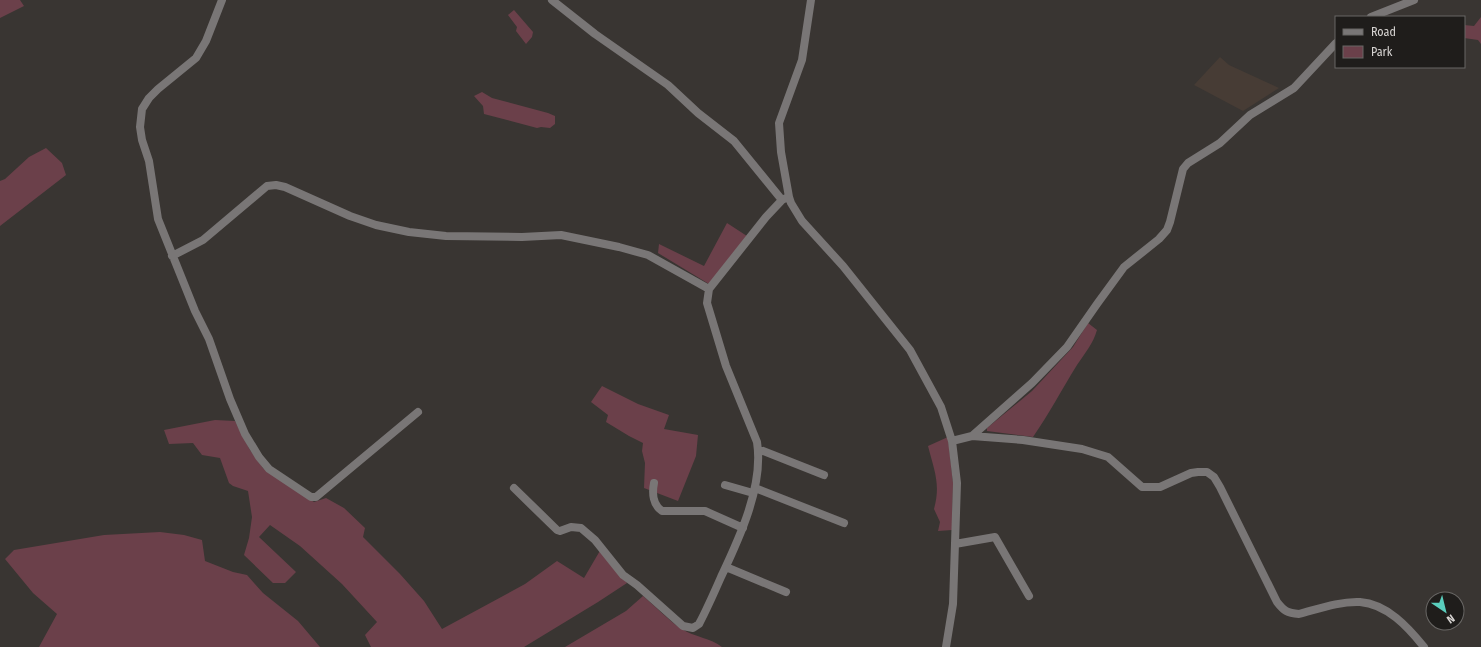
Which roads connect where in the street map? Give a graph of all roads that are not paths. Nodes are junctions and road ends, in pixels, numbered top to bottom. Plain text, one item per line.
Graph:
1 (222, 0) edge
2 (552, 0) edge
3 (811, 0) edge
4 (1414, 0) edge
5 (1374, 16) edge
6 (1335, 44) edge
7 (785, 198) junction
8 (172, 256) junction
9 (709, 289) junction
10 (418, 412) dead end
11 (972, 436) junction
12 (952, 441) junction
13 (758, 449) junction
14 (824, 475) dead end
15 (654, 483) dead end
16 (725, 485) dead end
17 (514, 488) dead end
18 (754, 491) junction
19 (844, 523) dead end
20 (743, 528) junction
21 (955, 544) junction
22 (726, 567) junction
23 (786, 592) dead end
24 (1029, 596) dead end
25 (946, 647) edge
26 (1424, 647) edge

1 - 8 street
2 - 7 street
3 - 7 street
4 - 5 street
6 - 11 street
7 - 9 street
7 - 12 street
8 - 9 street
8 - 10 street
9 - 13 street
11 - 12 street
11 - 26 street
12 - 21 street
13 - 14 street
13 - 18 street
15 - 20 street
16 - 18 street
17 - 22 street
18 - 19 street
18 - 20 street
20 - 22 street
21 - 24 street
21 - 25 street
22 - 23 street

